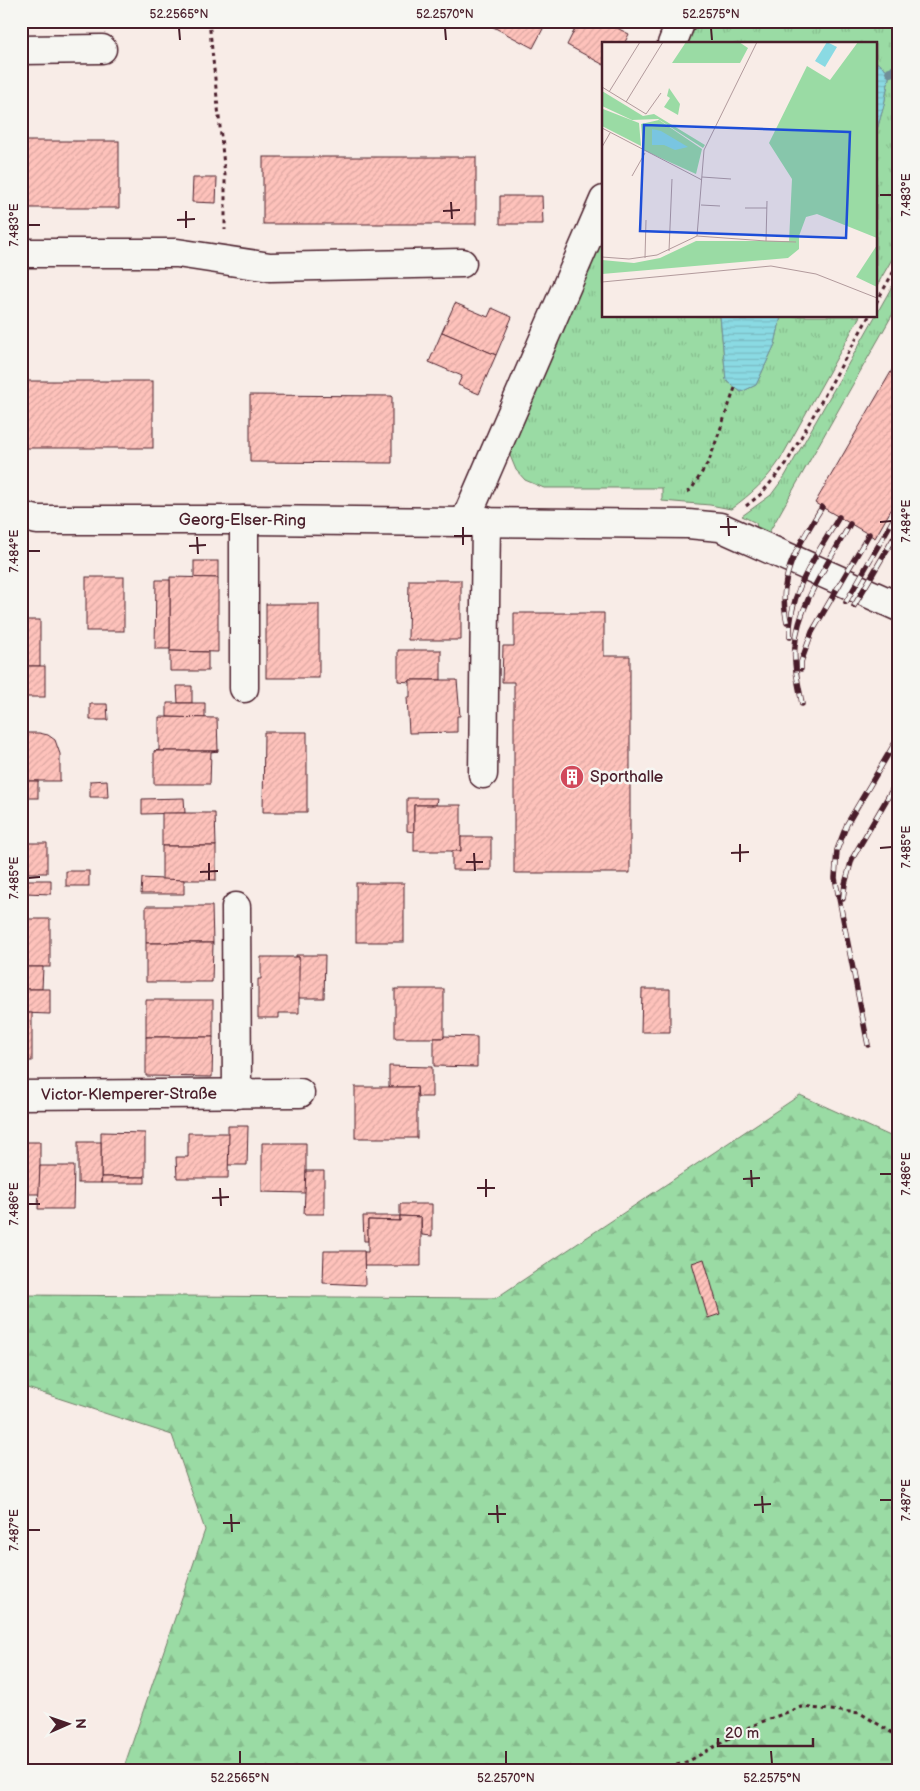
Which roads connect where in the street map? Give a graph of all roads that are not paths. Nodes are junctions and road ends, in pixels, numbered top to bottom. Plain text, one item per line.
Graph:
1 (681, 21) edge
2 (673, 42) edge
3 (102, 49) dead end
4 (21, 50) edge
5 (602, 205) edge
6 (21, 253) edge
7 (462, 263) dead end
8 (21, 516) edge
9 (244, 520) junction
10 (475, 521) junction
11 (899, 607) edge
12 (244, 688) dead end
13 (482, 774) dead end
14 (236, 907) dead end
15 (300, 1093) dead end
16 (237, 1094) junction
17 (21, 1095) edge

1 - 2 street
3 - 4 street
5 - 10 street
6 - 7 street
8 - 9 street, Georg-Elser-Ring
9 - 10 street, Georg-Elser-Ring
9 - 12 street
10 - 11 street, Georg-Elser-Ring
10 - 13 street
14 - 16 street, Victor-Klemperer-Straße
15 - 16 street, Victor-Klemperer-Straße
16 - 17 street, Victor-Klemperer-Straße

